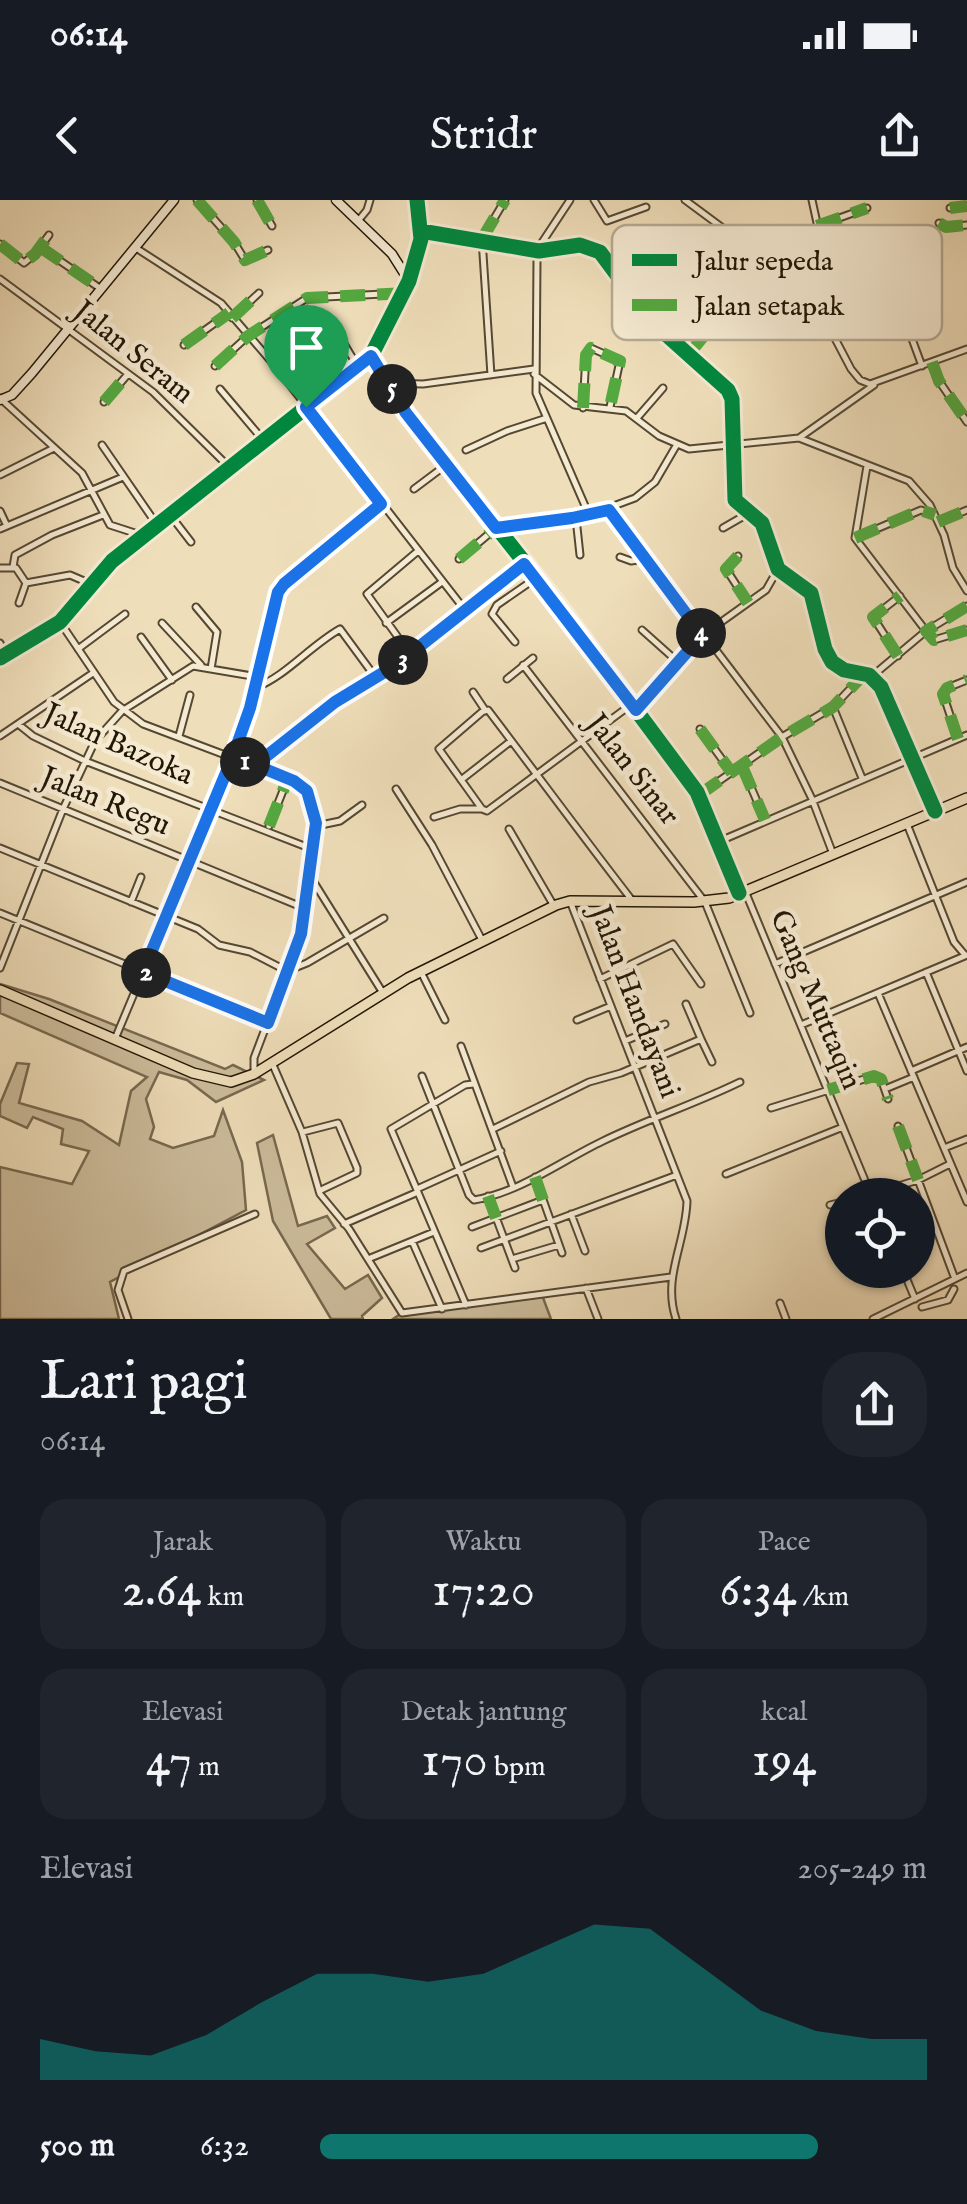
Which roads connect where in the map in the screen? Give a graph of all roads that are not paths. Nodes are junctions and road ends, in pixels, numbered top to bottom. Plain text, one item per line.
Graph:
1 (174, 200) edge
2 (198, 200) edge
3 (257, 200) edge
4 (336, 200) edge
5 (370, 200) edge
6 (417, 200) edge
7 (505, 200) edge
8 (570, 200) edge
9 (594, 200) edge
10 (685, 200) edge
11 (812, 200) edge
12 (967, 206) edge
13 (646, 207) dead end
14 (867, 208) dead end
15 (950, 208) dead end
16 (358, 221) junction
17 (939, 222) dead end
18 (719, 225) edge
19 (816, 225) edge
20 (819, 225) edge
21 (967, 225) edge
22 (272, 226) dead end
23 (421, 231) junction
24 (49, 235) dead end
25 (482, 239) junction
26 (0, 244) edge
27 (40, 247) junction
28 (136, 248) junction
29 (268, 250) dead end
30 (539, 250) junction
31 (392, 254) junction
32 (416, 257) junction
33 (612, 269) edge
34 (0, 279) edge
35 (409, 281) junction
36 (101, 289) junction
37 (259, 293) dead end
38 (405, 293) junction
39 (230, 315) junction
40 (69, 328) junction
41 (248, 336) junction
42 (340, 337) dead end
43 (673, 340) edge
44 (701, 340) edge
45 (835, 340) edge
46 (912, 340) edge
47 (184, 345) dead end
48 (967, 349) edge
49 (689, 354) junction
50 (371, 356) junction
51 (932, 362) junction
52 (215, 366) dead end
53 (922, 366) junction
54 (358, 367) junction
55 (534, 372) junction
56 (128, 374) junction
57 (491, 375) junction
58 (878, 381) junction
59 (390, 383) junction
60 (220, 388) dead end
61 (663, 388) dead end
62 (1, 400) edge
63 (104, 402) dead end
64 (306, 407) junction
65 (610, 407) junction
66 (583, 408) junction
67 (544, 418) junction
68 (637, 418) junction
69 (967, 422) edge
70 (799, 438) junction
71 (264, 441) junction
72 (102, 445) dead end
73 (676, 446) junction
74 (733, 446) junction
75 (54, 448) junction
76 (466, 450) dead end
77 (867, 464) junction
78 (446, 465) junction
79 (230, 468) junction
80 (0, 475) edge
81 (124, 477) junction
82 (414, 489) dead end
83 (93, 492) junction
84 (381, 504) junction
85 (609, 510) junction
86 (967, 510) edge
87 (0, 511) edge
88 (749, 512) junction
89 (103, 515) junction
90 (589, 515) junction
91 (170, 516) junction
92 (576, 518) junction
93 (936, 519) junction
94 (158, 525) junction
95 (3, 527) edge
96 (496, 528) junction
97 (723, 528) dead end
98 (144, 536) junction
99 (855, 538) junction
100 (191, 542) dead end
101 (418, 552) junction
102 (580, 555) dead end
103 (738, 556) dead end
104 (620, 557) dead end
105 (459, 559) dead end
106 (645, 559) junction
107 (524, 564) junction
108 (13, 566) junction
109 (0, 568) edge
110 (778, 569) junction
111 (536, 578) junction
112 (442, 582) junction
113 (26, 583) junction
114 (91, 584) junction
115 (967, 591) edge
116 (900, 596) junction
117 (19, 603) dead end
118 (748, 604) junction
119 (967, 606) edge
120 (196, 607) dead end
121 (465, 610) junction
122 (125, 614) dead end
123 (60, 622) junction
124 (162, 623) dead end
125 (386, 623) junction
126 (642, 630) dead end
127 (967, 630) edge
128 (926, 631) junction
129 (702, 635) junction
130 (141, 636) dead end
131 (514, 642) dead end
132 (0, 643) edge
133 (78, 649) junction
134 (410, 654) junction
135 (898, 656) junction
136 (2, 657) edge
137 (533, 658) dead end
138 (678, 662) junction
139 (523, 665) junction
140 (202, 667) junction
141 (211, 669) junction
142 (94, 672) junction
143 (868, 675) junction
144 (258, 677) junction
145 (376, 678) junction
146 (507, 679) dead end
147 (172, 680) junction
148 (967, 680) edge
149 (256, 688) junction
150 (473, 692) dead end
151 (190, 695) dead end
152 (634, 707) junction
153 (833, 707) junction
154 (485, 710) junction
155 (122, 711) junction
156 (18, 724) junction
157 (700, 729) dead end
158 (0, 736) edge
159 (967, 736) edge
160 (179, 737) junction
161 (782, 737) junction
162 (958, 739) junction
163 (512, 741) junction
164 (582, 742) junction
165 (233, 756) junction
166 (912, 758) junction
167 (85, 761) junction
168 (254, 766) junction
169 (742, 766) junction
170 (732, 773) junction
171 (537, 775) junction
172 (288, 778) junction
173 (862, 778) junction
174 (461, 780) junction
175 (0, 784) edge
176 (396, 789) dead end
177 (699, 795) junction
178 (812, 798) junction
179 (967, 798) edge
180 (362, 806) dead end
181 (482, 809) junction
182 (63, 810) junction
183 (210, 810) junction
184 (934, 811) junction
185 (434, 817) dead end
186 (765, 820) junction
187 (906, 823) junction
188 (269, 826) dead end
189 (316, 826) junction
190 (508, 829) dead end
191 (720, 840) junction
192 (0, 848) edge
193 (312, 849) junction
194 (833, 854) junction
195 (188, 861) junction
196 (42, 865) junction
197 (309, 873) junction
198 (140, 877) dead end
199 (967, 882) edge
200 (742, 892) junction
201 (936, 895) junction
202 (130, 902) junction
203 (570, 902) junction
204 (633, 902) junction
205 (705, 902) junction
206 (554, 906) junction
207 (304, 908) junction
208 (0, 913) edge
209 (166, 917) junction
210 (384, 918) dead end
211 (20, 921) junction
212 (350, 938) junction
213 (482, 940) junction
214 (966, 956) edge
215 (775, 964) junction
216 (0, 968) edge
217 (287, 970) junction
218 (420, 971) junction
219 (143, 972) junction
220 (926, 972) junction
221 (600, 979) junction
222 (701, 984) dead end
223 (0, 990) edge
224 (878, 993) junction
225 (383, 994) junction
226 (686, 1004) dead end
227 (611, 1006) junction
228 (750, 1013) dead end
229 (445, 1020) dead end
230 (577, 1020) dead end
231 (268, 1023) junction
232 (665, 1024) dead end
233 (801, 1026) junction
234 (116, 1039) junction
235 (701, 1039) junction
236 (625, 1041) junction
237 (461, 1046) dead end
238 (967, 1047) edge
239 (959, 1051) junction
240 (272, 1062) junction
241 (712, 1062) dead end
242 (635, 1067) junction
243 (967, 1070) edge
244 (254, 1074) junction
245 (912, 1074) junction
246 (422, 1076) dead end
247 (740, 1082) dead end
248 (473, 1084) junction
249 (885, 1089) junction
250 (828, 1090) junction
251 (888, 1099) dead end
252 (434, 1104) junction
253 (771, 1108) dead end
254 (656, 1120) junction
255 (898, 1126) dead end
256 (843, 1127) junction
257 (493, 1129) junction
258 (302, 1132) junction
259 (967, 1139) edge
260 (944, 1148) junction
261 (501, 1151) junction
262 (950, 1163) junction
263 (460, 1170) junction
264 (726, 1174) dead end
265 (677, 1175) junction
266 (535, 1177) junction
267 (863, 1178) edge
268 (917, 1178) edge
269 (922, 1178) edge
270 (513, 1187) junction
271 (319, 1191) junction
272 (417, 1191) junction
273 (488, 1196) junction
274 (543, 1200) junction
275 (967, 1202) edge
276 (255, 1214) dead end
277 (571, 1214) junction
278 (496, 1218) junction
279 (550, 1222) junction
280 (344, 1224) junction
281 (472, 1227) dead end
282 (935, 1230) edge
283 (434, 1232) junction
284 (504, 1239) junction
285 (412, 1241) junction
286 (559, 1245) junction
287 (481, 1248) dead end
288 (585, 1251) dead end
289 (562, 1253) dead end
290 (368, 1259) junction
291 (512, 1259) junction
292 (515, 1268) dead end
293 (967, 1273) edge
294 (670, 1276) junction
295 (952, 1281) junction
296 (586, 1288) junction
297 (909, 1288) edge
298 (914, 1299) junction
299 (780, 1303) dead end
300 (466, 1306) junction
301 (922, 1307) dead end
302 (442, 1309) junction
303 (128, 1319) edge
304 (598, 1319) edge
305 (676, 1319) edge
306 (786, 1319) edge
307 (873, 1319) edge

1 - 28 street
2 - 29 street
3 - 22 street
4 - 16 street
5 - 16 street
6 - 23 street
7 - 25 street
8 - 30 street
9 - 13 street
10 - 18 street
11 - 19 street
12 - 15 street
14 - 20 street
16 - 31 street
17 - 21 street
23 - 25 street
23 - 32 street
24 - 27 street
25 - 30 street
25 - 57 street
26 - 27 street
27 - 36 street
28 - 36 street
28 - 39 street
30 - 33 street
30 - 55 street
31 - 32 street
31 - 35 street
32 - 35 street
34 - 40 street, Jalan Seram
35 - 38 street
36 - 40 street
37 - 39 street
38 - 41 street
38 - 50 street
39 - 41 street
39 - 47 street
40 - 56 street, Jalan Seram
40 - 62 street
41 - 52 street
41 - 64 street
42 - 54 street
43 - 49 street
44 - 49 street
45 - 58 street
46 - 53 street
48 - 51 street
49 - 74 street
50 - 54 street
50 - 59 street, Gang Muttaqin
51 - 53 street
51 - 69 street
53 - 58 street
54 - 64 street
55 - 57 street
55 - 66 street
55 - 67 street
56 - 63 street
56 - 79 street, Jalan Seram
57 - 59 street
58 - 70 street
59 - 78 street, Gang Muttaqin
60 - 71 street
61 - 68 street
62 - 75 street
64 - 71 street
64 - 84 street
65 - 66 street
65 - 66 street
65 - 68 street
67 - 76 street
67 - 90 street
68 - 73 street
70 - 74 street
70 - 77 street
71 - 79 street
72 - 81 street
73 - 74 street
73 - 85 street
74 - 88 street
75 - 80 street
75 - 83 street
77 - 93 street
77 - 99 street
78 - 82 street
78 - 96 street, Gang Muttaqin
79 - 91 street
81 - 83 street
81 - 94 street
83 - 89 street
83 - 95 street
84 - 101 street
84 - 144 street
85 - 90 street
85 - 106 street
86 - 93 street
87 - 95 street
88 - 97 street
88 - 110 street
89 - 98 street
89 - 108 street
90 - 92 street
91 - 94 street
91 - 100 street
92 - 96 street
92 - 102 street
93 - 99 street
93 - 115 street
94 - 98 street
96 - 105 street
96 - 107 street, Gang Muttaqin
98 - 114 street
99 - 116 street
101 - 112 street
101 - 125 street
103 - 118 street
104 - 106 street
106 - 129 street
107 - 111 street, Gang Muttaqin
107 - 121 street
108 - 109 street
108 - 113 street
110 - 118 street
110 - 143 street
111 - 131 street
111 - 152 street, Gang Muttaqin
112 - 121 street
112 - 125 street
113 - 114 street
113 - 117 street
114 - 123 street
116 - 128 street
116 - 135 street
118 - 129 street
119 - 128 street
120 - 141 street
121 - 134 street
122 - 133 street
123 - 133 street
123 - 136 street
124 - 140 street
125 - 134 street
126 - 138 street
127 - 128 street
128 - 135 street
129 - 138 street
129 - 161 street
130 - 147 street
132 - 136 street
133 - 142 street
134 - 145 street
135 - 143 street
137 - 139 street
138 - 152 street
139 - 146 street
139 - 164 street, Jalan Sinar
140 - 141 street
140 - 147 street
141 - 144 street
142 - 155 street
142 - 156 street
143 - 153 street
143 - 166 street
144 - 149 street
145 - 149 street
145 - 168 street
147 - 155 street
148 - 162 street
149 - 165 street
150 - 154 street
151 - 160 street
152 - 164 street
152 - 177 street, Gang Muttaqin
153 - 161 street
153 - 173 street
154 - 163 street
154 - 174 street
155 - 160 street
155 - 167 street
156 - 158 street
156 - 167 street, Jalan Bazoka
157 - 170 street
159 - 162 street
160 - 165 street
161 - 169 street
161 - 178 street
162 - 166 street
163 - 171 street
163 - 174 street
164 - 171 street
164 - 205 street, Jalan Sinar
165 - 168 street
165 - 183 street
166 - 173 street
166 - 184 street
167 - 182 street
167 - 183 street, Jalan Bazoka
168 - 172 street
169 - 170 street
169 - 186 street
170 - 177 street
171 - 181 street
171 - 204 street
172 - 188 street
172 - 189 street
173 - 178 street
174 - 181 street
175 - 182 street, Jalan Regu
176 - 213 street
177 - 191 street, Gang Muttaqin
178 - 186 street
178 - 194 street
179 - 184 highway
180 - 189 street
181 - 185 street
182 - 195 street, Jalan Regu
182 - 196 street
183 - 193 street, Jalan Bazoka
183 - 195 street
184 - 187 highway
186 - 191 street
187 - 194 highway
187 - 201 street
189 - 193 street
190 - 206 street
191 - 200 street, Gang Muttaqin
192 - 196 street
193 - 197 street
194 - 200 highway
195 - 207 street, Jalan Regu
195 - 209 street
196 - 202 street
196 - 211 street
197 - 207 street
197 - 212 street
198 - 202 street
199 - 201 street
200 - 205 highway
200 - 215 street, Gang Muttaqin
201 - 214 street
201 - 215 street
202 - 209 street
203 - 204 highway
203 - 206 highway
203 - 221 street, Jalan Handayani
204 - 205 highway
205 - 228 street, Jalan Sinar
206 - 213 highway
207 - 217 street
208 - 211 street
209 - 217 street
209 - 219 street
210 - 212 street
211 - 216 street
211 - 219 street
212 - 217 street
212 - 225 street
213 - 218 highway
214 - 220 street
215 - 233 street, Gang Muttaqin
217 - 231 street
218 - 225 highway
218 - 229 street
219 - 231 street
219 - 234 street
220 - 224 street
220 - 239 street
221 - 222 street
221 - 227 street, Jalan Handayani
223 - 234 highway
224 - 233 street
224 - 245 street
225 - 240 highway
226 - 235 street
227 - 230 street
227 - 236 street, Jalan Handayani
231 - 244 street
232 - 236 street
233 - 250 street, Gang Muttaqin
234 - 244 highway
235 - 241 street
235 - 242 street
236 - 242 street, Jalan Handayani
237 - 248 street
238 - 239 street
239 - 243 street
239 - 245 street
240 - 244 highway
240 - 258 street
242 - 254 street, Jalan Handayani
242 - 257 street
245 - 249 street
245 - 260 street
246 - 252 street
247 - 254 street
248 - 252 street
248 - 257 street
249 - 250 street
249 - 251 street
250 - 253 street
250 - 256 street, Gang Muttaqin
252 - 263 street
252 - 272 street
254 - 265 street, Jalan Handayani
254 - 266 street, Jalan Handayani
255 - 268 street
256 - 264 street
256 - 267 street, Gang Muttaqin
257 - 261 street
258 - 271 street
258 - 271 street
259 - 260 street
260 - 262 street
261 - 263 street
261 - 270 street
262 - 269 street
262 - 275 street
263 - 272 street
263 - 273 street, Jalan Handayani
265 - 277 street
265 - 294 street, Jalan Handayani
266 - 270 street, Jalan Handayani
266 - 274 street
270 - 273 street, Jalan Handayani
271 - 280 street
272 - 280 street
272 - 283 street
273 - 278 street
274 - 278 street
274 - 279 street
276 - 303 street
277 - 279 street
277 - 288 street
278 - 281 street
278 - 284 street
279 - 284 street
279 - 286 street
280 - 290 street
282 - 295 street
283 - 285 street
283 - 300 street
284 - 287 street
284 - 291 street
285 - 290 street
285 - 302 street
286 - 289 street
286 - 291 street
290 - 302 street
291 - 292 street
293 - 295 street
294 - 296 street
294 - 305 street, Jalan Handayani
295 - 298 street
295 - 301 street
296 - 300 street
296 - 304 street
297 - 298 street
298 - 307 street
299 - 306 street
300 - 302 street

